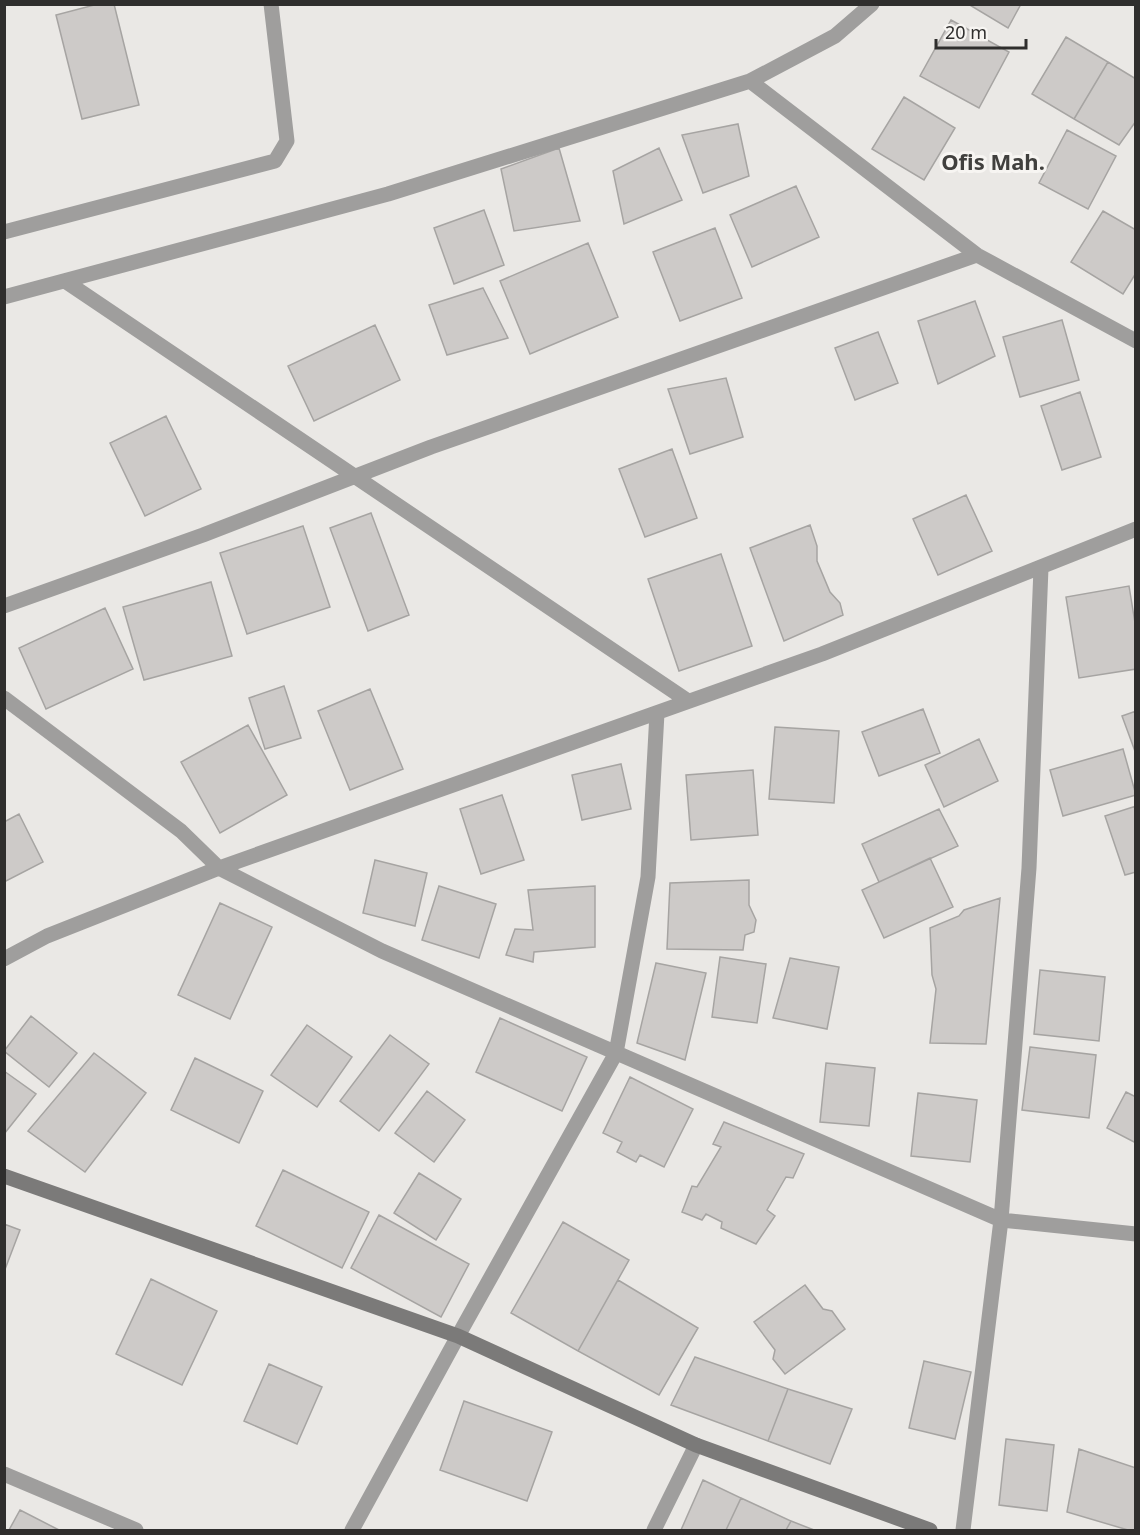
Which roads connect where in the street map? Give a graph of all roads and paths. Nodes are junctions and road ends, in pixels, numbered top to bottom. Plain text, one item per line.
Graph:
1 (272, 4) edge
2 (872, 4) edge
3 (750, 81) junction
4 (4, 232) edge
5 (977, 255) junction
6 (65, 281) junction
7 (4, 297) edge
8 (1136, 341) edge
9 (354, 477) junction
10 (1136, 529) edge
11 (1041, 568) junction
12 (4, 606) edge
13 (4, 698) edge
14 (688, 701) junction
15 (657, 712) junction
16 (219, 868) junction
17 (4, 958) edge
18 (616, 1053) junction
19 (4, 1176) edge
20 (1001, 1220) junction
21 (1136, 1234) edge
22 (458, 1336) junction
23 (696, 1445) junction
24 (4, 1474) edge
25 (136, 1530) edge
26 (352, 1530) edge
27 (654, 1530) edge
28 (930, 1530) edge
29 (963, 1530) edge

1 - 4 street
2 - 3 street
3 - 5 street
3 - 6 street
5 - 8 street
5 - 9 street
6 - 7 street
6 - 9 street
9 - 12 street
9 - 14 street
10 - 11 street
11 - 14 street
11 - 20 street
13 - 16 street
14 - 15 street
15 - 16 street
15 - 18 street
16 - 17 street
16 - 18 street
18 - 20 street
18 - 22 street
19 - 22 street
20 - 21 street
20 - 29 street
22 - 23 street
22 - 26 street
23 - 27 street
23 - 28 street
24 - 25 street

